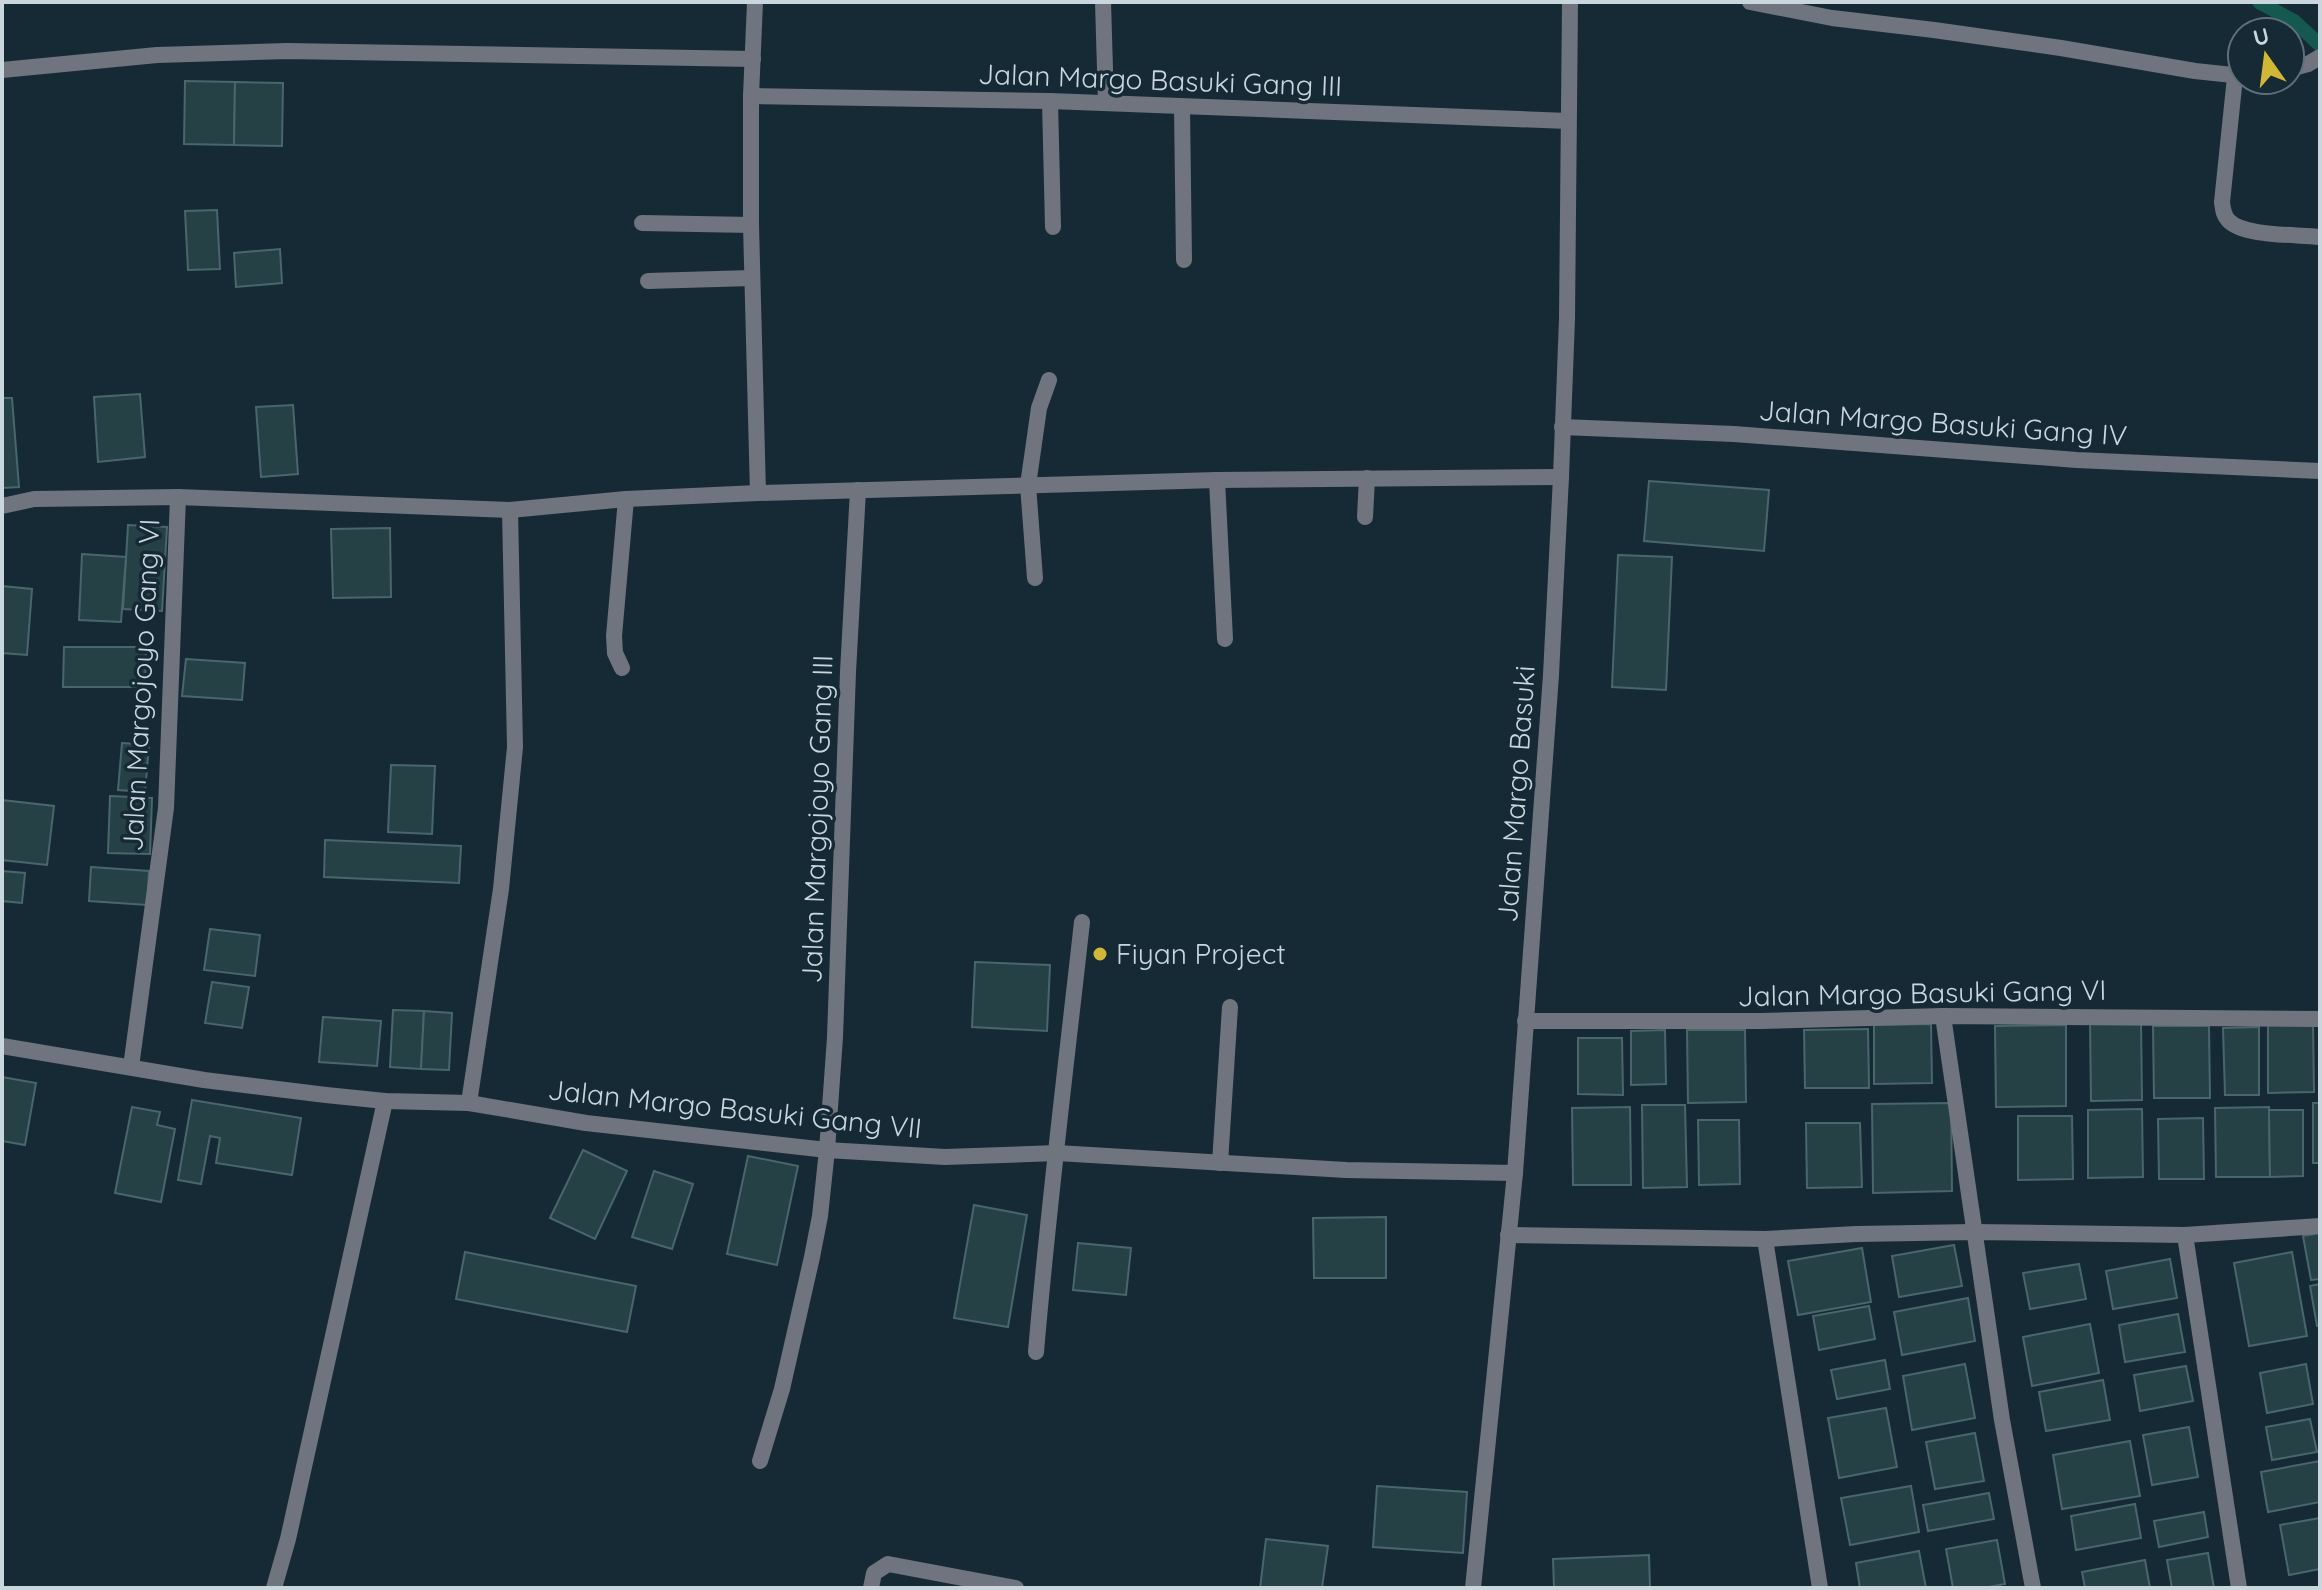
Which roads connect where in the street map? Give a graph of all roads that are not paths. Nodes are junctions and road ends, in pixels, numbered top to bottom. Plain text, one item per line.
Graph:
1 (755, 2) edge
2 (1103, 2) edge
3 (1570, 2) edge
4 (1750, 2) edge
5 (753, 59) junction
6 (2, 70) edge
7 (2226, 75) edge
8 (751, 96) junction
9 (2236, 96) edge
10 (1050, 101) junction
11 (1106, 103) junction
12 (1182, 107) junction
13 (1568, 121) junction
14 (642, 223) dead end
15 (751, 225) junction
16 (1053, 227) dead end
17 (2320, 237) edge
18 (1184, 260) dead end
19 (752, 278) junction
20 (648, 281) dead end
21 (1049, 380) dead end
22 (1562, 427) junction
23 (2320, 471) edge
24 (1561, 477) junction
25 (1367, 478) junction
26 (1217, 480) junction
27 (1028, 485) junction
28 (858, 490) junction
29 (758, 493) junction
30 (178, 497) junction
31 (626, 499) junction
32 (4, 508) edge
33 (510, 510) junction
34 (1365, 517) dead end
35 (1035, 578) dead end
36 (1225, 639) dead end
37 (622, 668) dead end
38 (1082, 922) dead end
39 (1230, 1007) dead end
40 (1943, 1016) junction
41 (2320, 1019) edge
42 (1525, 1021) junction
43 (2, 1046) edge
44 (131, 1067) junction
45 (385, 1101) junction
46 (469, 1103) junction
47 (827, 1150) junction
48 (1057, 1153) junction
49 (1220, 1163) junction
50 (1515, 1173) junction
51 (2320, 1226) edge
52 (1974, 1232) junction
53 (1508, 1235) junction
54 (2185, 1235) junction
55 (1765, 1239) junction
56 (1036, 1352) dead end
57 (760, 1461) dead end
58 (274, 1588) edge
59 (871, 1588) edge
60 (1016, 1588) edge
61 (1473, 1588) edge
62 (1820, 1588) edge
63 (2033, 1588) edge
64 (2239, 1588) edge

1 - 5 street
2 - 11 street
3 - 13 street, Jalan Margo Basuki
4 - 7 street
5 - 6 street
5 - 8 street
8 - 10 street, Jalan Margo Basuki Gang III
8 - 15 street
9 - 17 street
10 - 11 street, Jalan Margo Basuki Gang III
10 - 16 street
11 - 12 street, Jalan Margo Basuki Gang III
12 - 13 street, Jalan Margo Basuki Gang III
12 - 18 street
13 - 22 street, Jalan Margo Basuki
14 - 15 street
15 - 19 street
19 - 20 street
19 - 29 street
21 - 27 street
22 - 23 street, Jalan Margo Basuki Gang IV
22 - 24 street, Jalan Margo Basuki
24 - 25 street
24 - 42 street, Jalan Margo Basuki
25 - 26 street
25 - 34 street
26 - 27 street
26 - 36 street
27 - 28 street
27 - 35 street
28 - 29 street
28 - 47 street, Jalan Margojoyo Gang III
29 - 31 street
30 - 32 street
30 - 33 street
30 - 44 street, Jalan Margojoyo Gang VI
31 - 33 street
31 - 37 street
33 - 46 street
38 - 48 street
39 - 49 street
40 - 41 street, Jalan Margo Basuki Gang VI
40 - 42 street, Jalan Margo Basuki Gang VI
40 - 52 street
42 - 50 street, Jalan Margo Basuki
43 - 44 street, Jalan Margo Basuki Gang VII
44 - 45 street, Jalan Margo Basuki Gang VII
45 - 46 street, Jalan Margo Basuki Gang VII
45 - 58 street
46 - 47 street, Jalan Margo Basuki Gang VII
47 - 48 street, Jalan Margo Basuki Gang VII
47 - 57 street, Jalan Margojoyo Gang III
48 - 49 street, Jalan Margo Basuki Gang VII
48 - 56 street
49 - 50 street, Jalan Margo Basuki Gang VII
50 - 53 street, Jalan Margo Basuki
51 - 54 street
52 - 54 street
52 - 55 street
52 - 63 street
53 - 55 street
53 - 61 street, Jalan Margo Basuki
54 - 64 street
55 - 62 street
59 - 60 street

